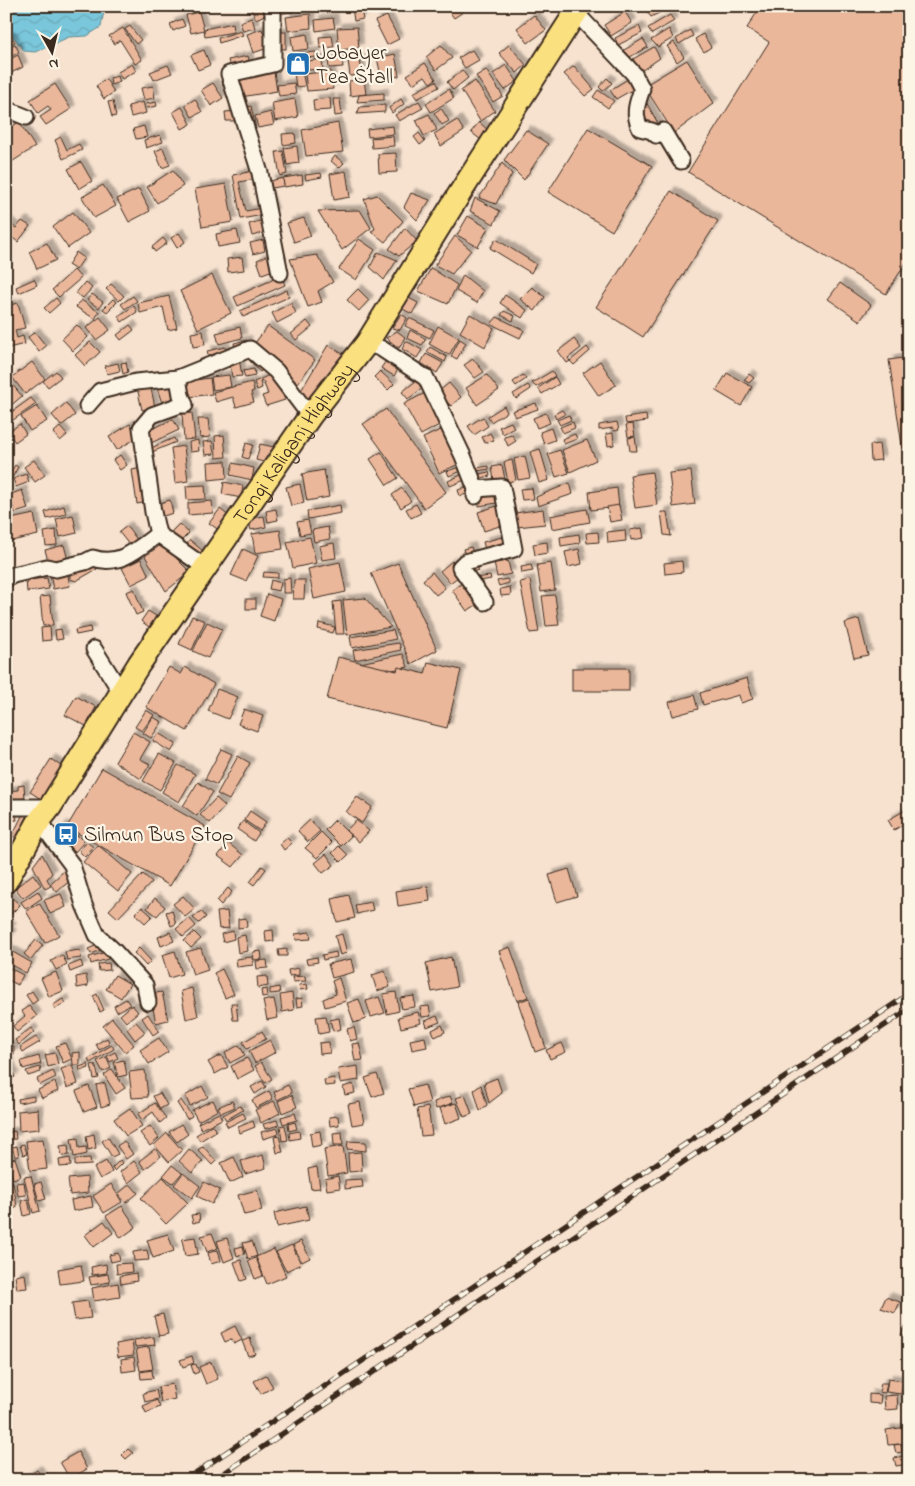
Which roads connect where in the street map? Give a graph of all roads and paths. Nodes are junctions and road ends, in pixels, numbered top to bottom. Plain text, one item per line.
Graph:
1 (271, 6) edge
2 (578, 10) edge
3 (6, 109) edge
4 (26, 118) dead end
5 (680, 161) dead end
6 (280, 273) dead end
7 (367, 343) junction
8 (178, 378) junction
9 (87, 406) dead end
10 (310, 416) junction
11 (158, 534) junction
12 (206, 568) junction
13 (9, 577) edge
14 (485, 602) dead end
15 (94, 649) dead end
16 (121, 692) junction
17 (6, 807) edge
18 (44, 814) junction
19 (6, 881) edge
20 (148, 1002) dead end

1 - 6 street
2 - 5 street
2 - 7 main road, Tongi Kaliganj Highway
3 - 4 street
7 - 10 main road, Tongi Kaliganj Highway
7 - 14 street
8 - 9 street
8 - 10 street
8 - 11 street
10 - 12 main road, Tongi Kaliganj Highway
11 - 12 street
11 - 13 street
12 - 16 main road, Tongi Kaliganj Highway
15 - 16 street
16 - 18 main road, Tongi Kaliganj Highway
17 - 18 street
18 - 19 main road, Tongi Kaliganj Highway
18 - 20 street

